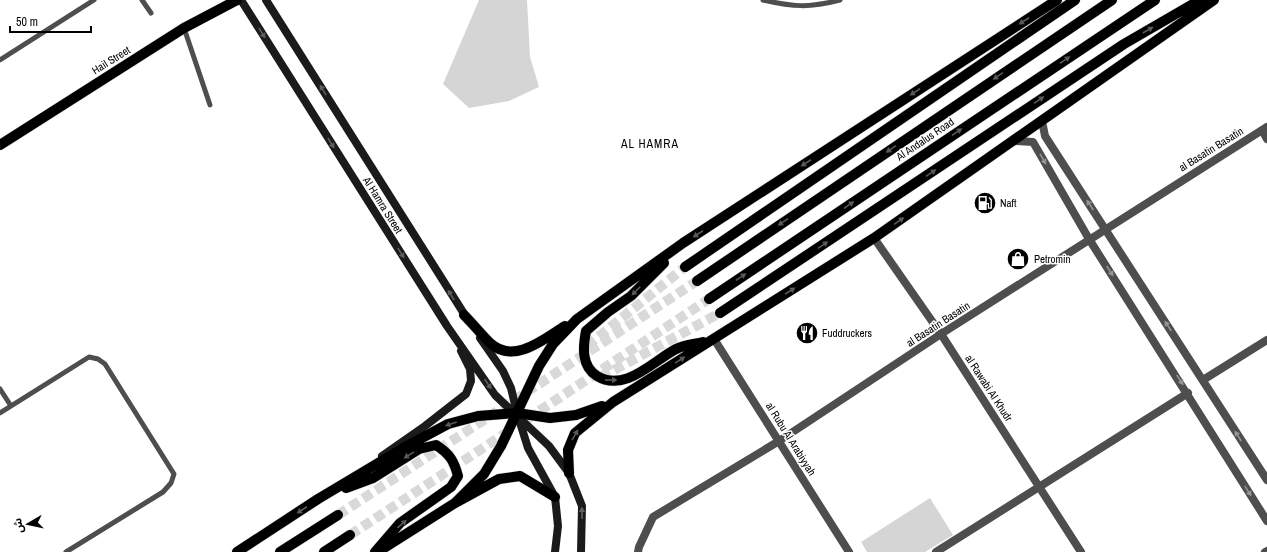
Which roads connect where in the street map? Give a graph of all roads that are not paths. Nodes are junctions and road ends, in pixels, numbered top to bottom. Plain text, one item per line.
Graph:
1 (94, 0) edge
2 (142, 0) edge
3 (237, 0) edge
4 (241, 0) edge
5 (266, 0) edge
6 (763, 0) edge
7 (840, 0) edge
8 (1057, 0) edge
9 (1075, 0) edge
10 (1112, 0) edge
11 (1155, 0) edge
12 (1200, 0) edge
13 (1214, 0) edge
14 (151, 13) dead end
15 (184, 28) junction
16 (0, 60) edge
17 (210, 105) dead end
18 (1042, 121) junction
19 (1264, 129) edge
20 (1267, 139) edge
21 (1014, 140) junction
22 (0, 145) edge
23 (1106, 228) junction
24 (874, 238) junction
25 (1089, 239) junction
26 (683, 243) junction
27 (685, 267) tunnel mouth
28 (697, 281) tunnel mouth
29 (709, 299) tunnel mouth
30 (720, 313) tunnel mouth
31 (464, 315) junction
32 (577, 319) junction
33 (447, 326) junction
34 (941, 334) junction
35 (714, 339) junction
36 (1267, 340) edge
37 (1203, 380) junction
38 (0, 389) edge
39 (1188, 393) junction
40 (613, 402) junction
41 (11, 406) junction
42 (0, 413) edge
43 (517, 413) junction
44 (779, 441) junction
45 (569, 473) junction
46 (1267, 480) edge
47 (1039, 487) junction
48 (554, 497) junction
49 (318, 499) junction
50 (455, 503) junction
51 (338, 515) tunnel mouth
52 (1267, 521) edge
53 (350, 535) tunnel mouth
54 (66, 552) edge
55 (237, 552) edge
56 (280, 552) edge
57 (324, 552) edge
58 (376, 552) edge
59 (555, 552) edge
60 (581, 552) edge
61 (638, 552) edge
62 (849, 552) edge
63 (936, 552) edge
64 (1081, 552) edge

1 - 16 lane
2 - 14 lane
3 - 15 main road, Hail Street
4 -> 33 main road, Al Hamra Street
31 -> 5 main road, Al Hamra Street
6 - 7 lane
8 -> 26 main road
9 - 27 main road
10 -> 28 main road, Al Andalus Road
29 -> 11 main road, Al Andalus Road
30 -> 12 main road
13 - 18 main road
15 - 17 lane
15 - 22 main road, Hail Street
18 - 21 main road
23 -> 18 street
19 - 20 street
19 - 23 street, al Basatin Basatin
24 -> 21 main road
21 -> 25 street
23 - 25 street, al Basatin Basatin
37 -> 23 street
24 - 34 street, al Rawabi Al Khudr
35 -> 24 main road
25 - 34 street, al Basatin Basatin
25 -> 39 street
26 - 32 main road
26 -> 35 main road
31 - 32 main road
31 - 43 main road, Al Hamra Street
32 - 43 main road
33 -> 43 main road, Al Hamra Street
33 - 49 main road
34 - 44 street, al Basatin Basatin
34 - 47 street, al Rawabi Al Khudr
40 -> 35 main road
35 - 44 street, al Rubu Al Arabiyyah
36 - 37 street
46 -> 37 street
38 - 41 lane
39 - 47 street
39 -> 52 street
40 - 43 main road
45 -> 40 main road
41 - 42 lane
41 - 54 lane
43 - 45 main road, Al Hamra Street
43 - 48 main road, Al Hamra Street
43 -> 49 main road
43 - 50 main road
44 - 61 street, al Basatin Basatin
44 - 62 street, al Rubu Al Arabiyyah
60 -> 45 main road, Al Hamra Street
47 - 63 street
47 - 64 street, al Rawabi Al Khudr
48 - 50 main road
48 - 59 main road, Al Hamra Street
49 -> 55 main road
58 -> 49 main road
50 - 58 main road
51 - 56 main road
53 - 57 main road

